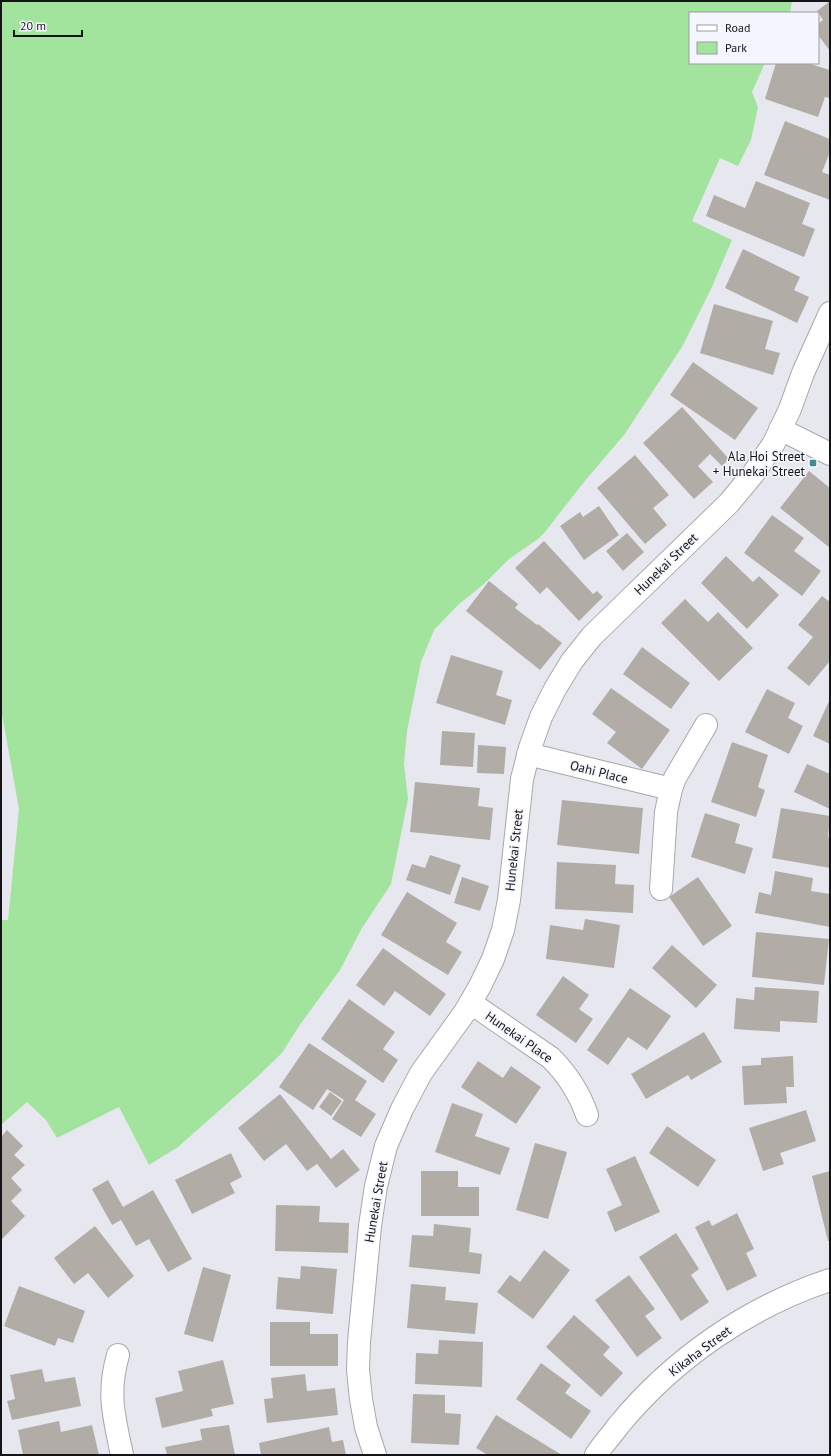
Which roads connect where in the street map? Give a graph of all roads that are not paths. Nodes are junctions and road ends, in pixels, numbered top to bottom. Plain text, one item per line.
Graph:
1 (830, 313) edge
2 (780, 429) junction
3 (830, 454) edge
4 (706, 725) dead end
5 (528, 754) junction
6 (671, 789) junction
7 (661, 889) dead end
8 (471, 1003) junction
9 (587, 1114) dead end
10 (830, 1280) edge
11 (118, 1354) dead end
12 (122, 1455) edge
13 (375, 1455) edge
14 (596, 1455) edge

1 - 2 street, Hunekai Street
2 - 3 street
2 - 5 street, Hunekai Street
4 - 6 street
5 - 6 street, Oahi Place
5 - 8 street, Hunekai Street
6 - 7 street
8 - 9 street, Hunekai Place
8 - 13 street, Hunekai Street
10 - 14 street, Kikaha Street
11 - 12 street

